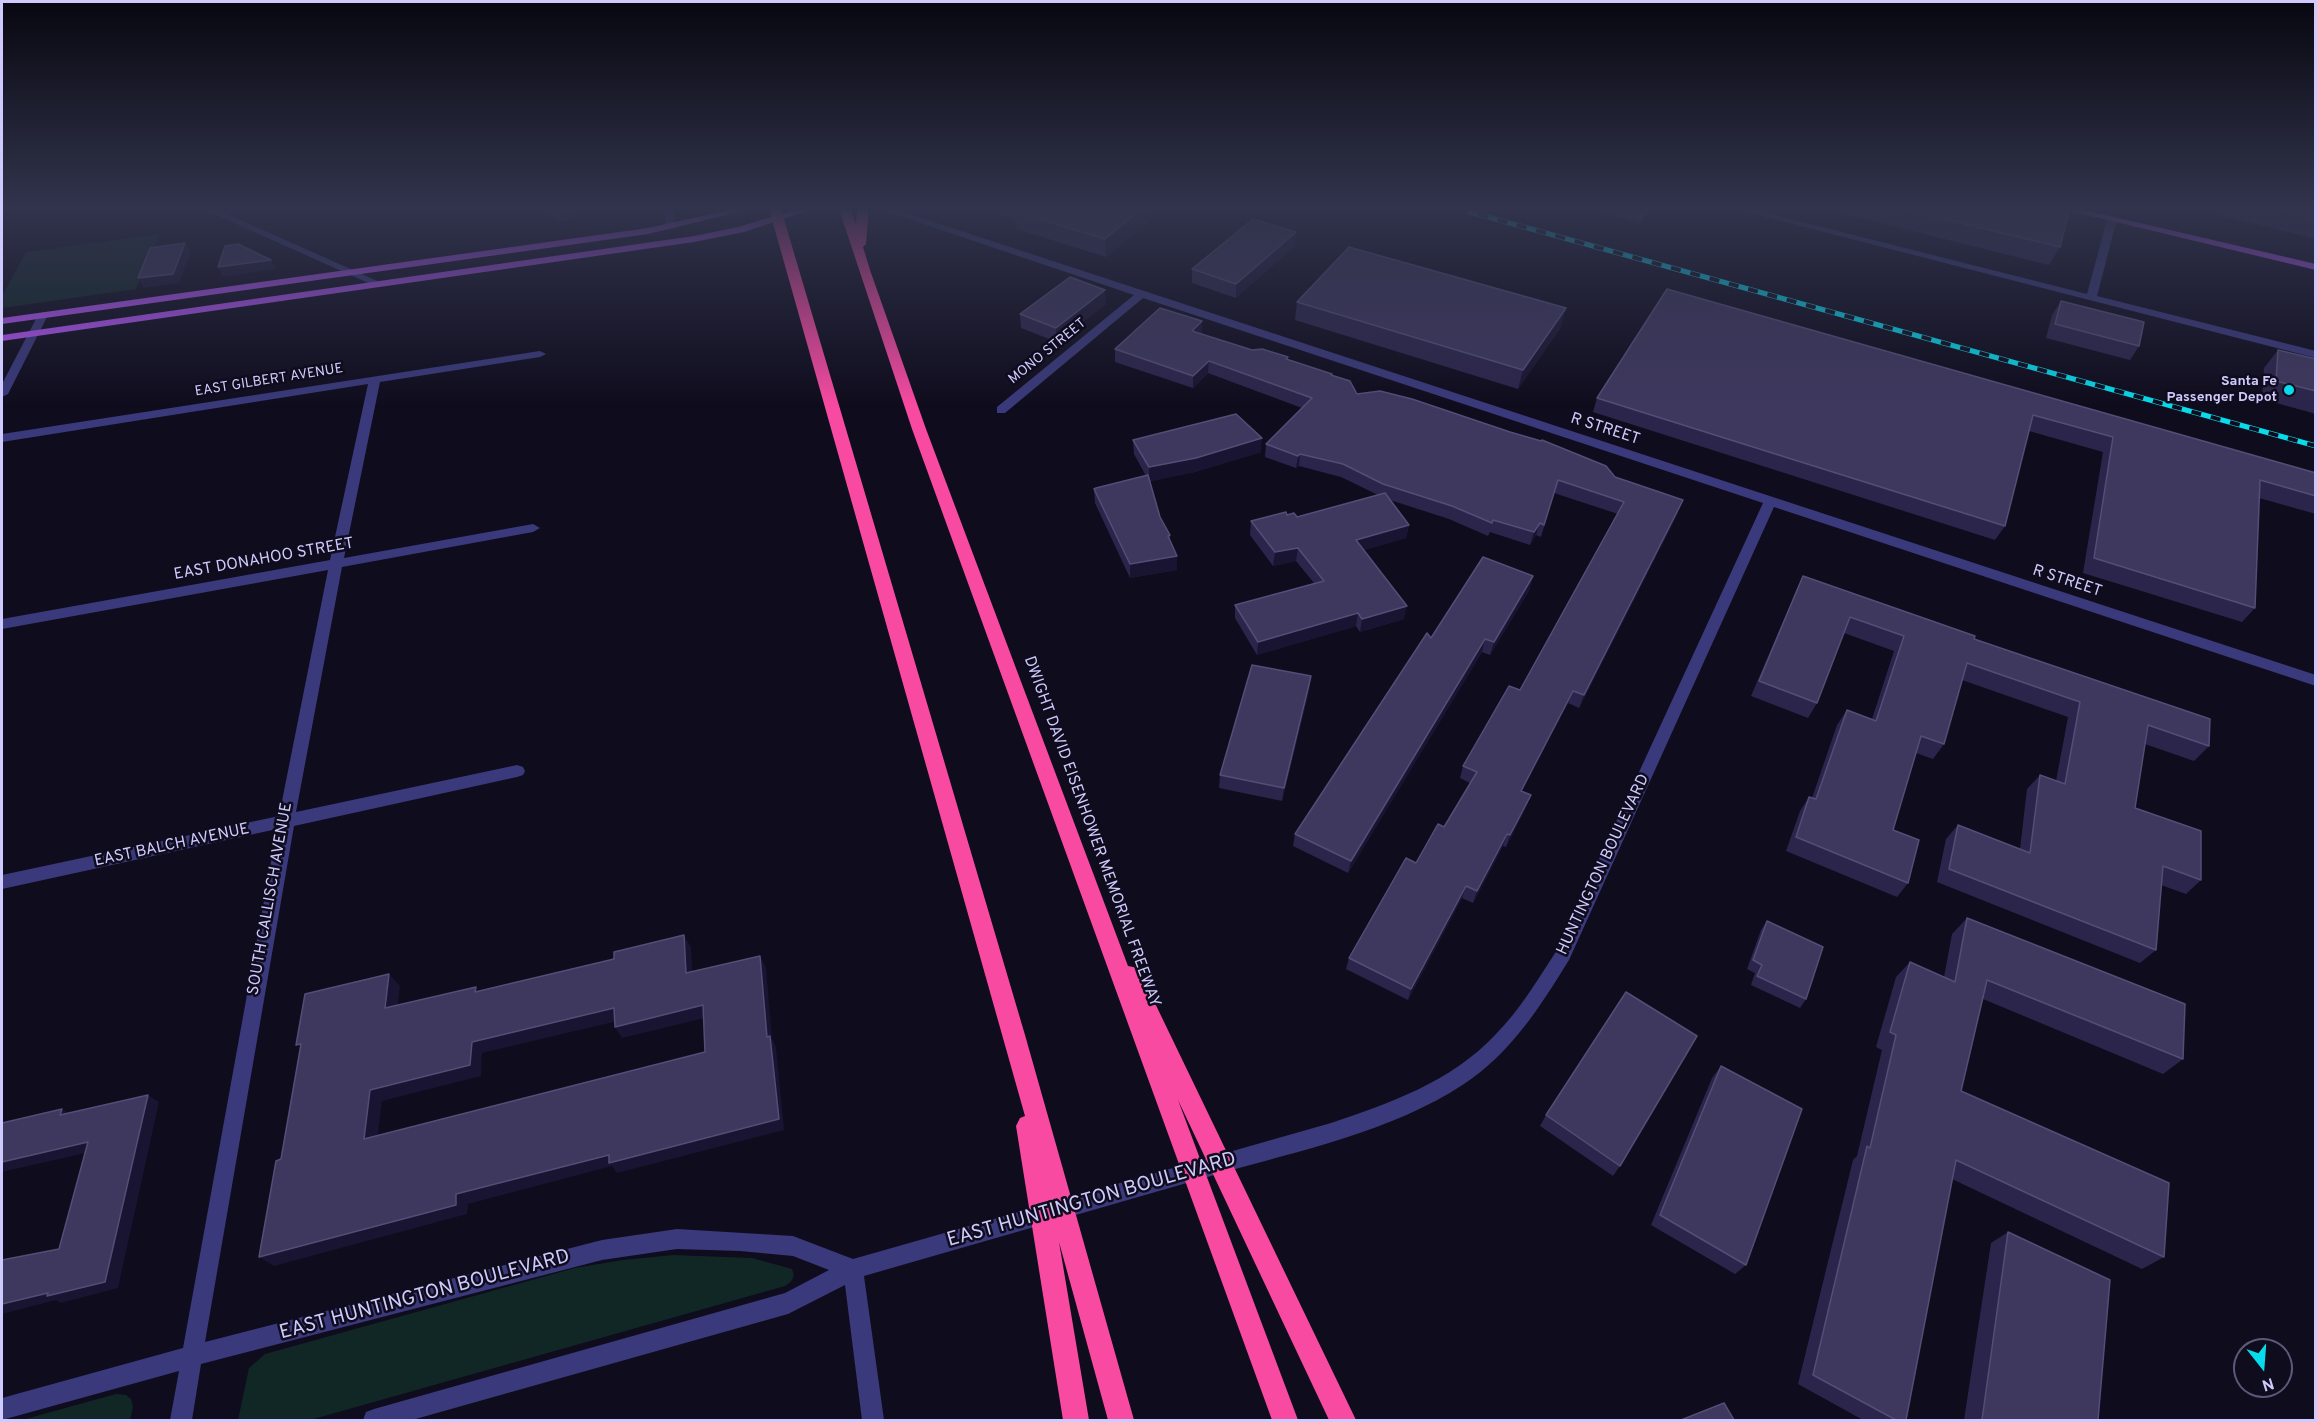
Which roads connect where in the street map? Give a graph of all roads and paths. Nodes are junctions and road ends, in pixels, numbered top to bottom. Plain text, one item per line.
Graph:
1 (329, 275) edge
2 (360, 275) edge
3 (439, 275) edge
4 (793, 275) edge
5 (866, 275) edge
6 (1085, 275) edge
7 (2005, 275) edge
8 (2098, 275) edge
9 (379, 284) junction
10 (1142, 294) junction
11 (2092, 297) junction
12 (43, 315) junction
13 (2, 321) edge
14 (33, 334) junction
15 (2, 338) edge
16 (540, 354) dead end
17 (2316, 355) edge
18 (375, 380) junction
19 (2, 394) edge
20 (1001, 410) dead end
21 (2, 438) edge
22 (1770, 501) junction
23 (533, 528) dead end
24 (335, 564) junction
25 (2, 624) edge
26 (2316, 681) edge
27 (518, 771) dead end
28 (285, 821) junction
29 (1079, 868) junction
30 (2, 882) edge
31 (1014, 1035) junction
32 (1331, 1132) joint
33 (853, 1269) junction
34 (192, 1356) junction
35 (2, 1409) edge
36 (181, 1420) edge
37 (374, 1420) edge
38 (873, 1420) edge
39 (1076, 1420) edge
40 (1121, 1420) edge
41 (1285, 1420) edge
42 (1343, 1420) edge

1 - 12 main road
2 - 9 street
3 - 9 main road
4 - 31 highway
5 - 29 highway, DWIGHT DAVID EISENHOWER MEMORIAL FREEWAY
6 - 10 street, R STREET
7 - 11 street
8 - 11 street
9 - 14 main road
10 - 20 street, MONO STREET
10 - 22 street, R STREET
11 - 17 street
12 - 13 main road
12 - 14 street
14 - 15 main road
14 - 19 street
16 - 18 street, EAST GILBERT AVENUE
18 - 21 street, EAST GILBERT AVENUE
18 - 24 street, SOUTH CALLISCH AVENUE
22 - 26 street, R STREET
22 - 32 street, HUNTINGTON BOULEVARD
23 - 24 street, EAST DONAHOO STREET
24 - 25 street, EAST DONAHOO STREET
24 - 28 street, SOUTH CALLISCH AVENUE
27 - 28 street, EAST BALCH AVENUE
28 - 30 street, EAST BALCH AVENUE
28 - 34 street, SOUTH CALLISCH AVENUE
29 - 41 highway, DWIGHT DAVID EISENHOWER MEMORIAL FREEWAY
29 - 42 highway
31 - 39 highway
31 - 40 highway
32 - 33 street, EAST HUNTINGTON BOULEVARD
33 - 34 street, EAST HUNTINGTON BOULEVARD
33 - 37 street, EAST HUNTINGTON BOULEVARD
33 - 38 street
34 - 35 street, EAST HUNTINGTON BOULEVARD
34 - 36 street, SOUTH CALLISCH AVENUE

